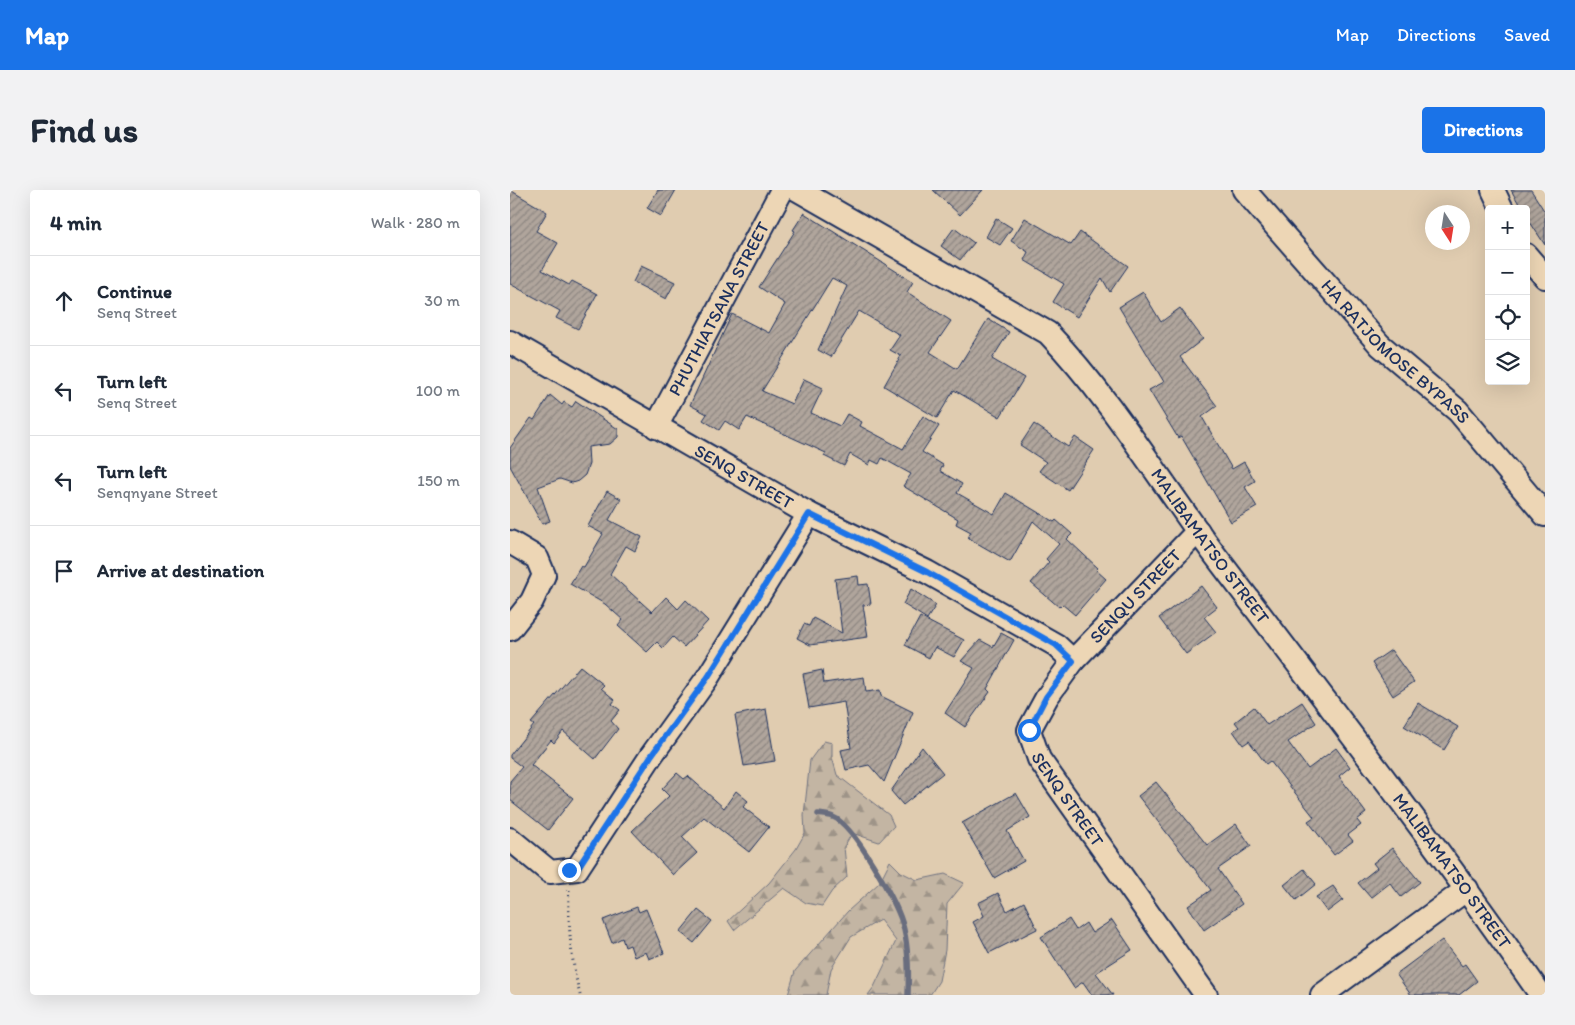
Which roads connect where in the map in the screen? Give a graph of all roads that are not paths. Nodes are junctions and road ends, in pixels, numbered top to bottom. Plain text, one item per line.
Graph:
1 (782, 190) edge
2 (798, 190) edge
3 (1244, 190) edge
4 (1493, 190) edge
5 (1500, 205) edge
6 (1530, 260) edge
7 (1545, 277) edge
8 (510, 342) edge
9 (656, 427) junction
10 (809, 514) junction
11 (1545, 515) edge
12 (1198, 531) junction
13 (510, 542) edge
14 (510, 629) edge
15 (1073, 661) junction
16 (510, 839) edge
17 (1467, 889) junction
18 (1206, 995) edge
19 (1322, 995) edge
20 (1541, 995) edge

1 - 9 street, PHUTHIATSANA STREET
2 - 12 street, MALIBAMATSO STREET
3 - 11 street, HA RATJOMOSE BYPASS
4 - 5 street
6 - 7 street
8 - 9 street, SENQ STREET
9 - 10 street, SENQ STREET
10 - 15 street, SENQ STREET
10 - 16 street
12 - 15 street, SENQU STREET
12 - 17 street, MALIBAMATSO STREET
13 - 14 street
15 - 18 street, SENQ STREET
17 - 19 street
17 - 20 street, MALIBAMATSO STREET

